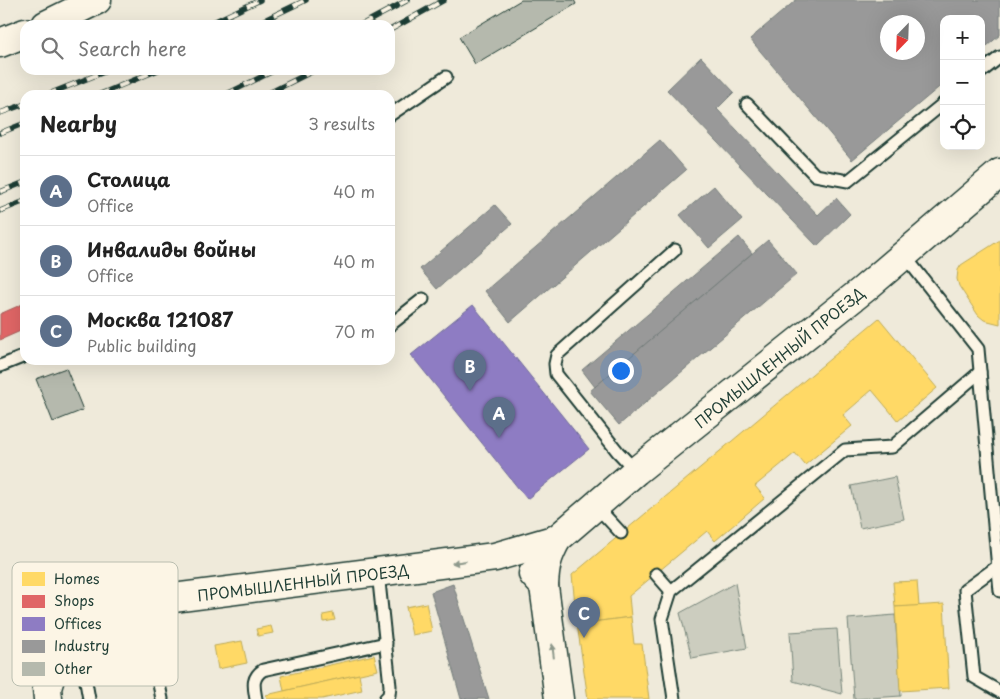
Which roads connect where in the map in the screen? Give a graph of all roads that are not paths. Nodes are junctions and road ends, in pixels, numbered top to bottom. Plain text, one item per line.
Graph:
1 (97, 0) edge
2 (56, 20) edge
3 (20, 35) edge
4 (0, 43) edge
5 (1000, 57) edge
6 (985, 69) edge
7 (446, 77) dead end
8 (747, 104) dead end
9 (942, 105) edge
10 (395, 112) edge
11 (1000, 173) edge
12 (676, 250) dead end
13 (904, 255) junction
14 (423, 299) dead end
15 (395, 321) edge
16 (20, 358) edge
17 (0, 366) edge
18 (980, 372) junction
19 (636, 471) junction
20 (596, 506) junction
21 (621, 533) dead end
22 (557, 539) junction
23 (495, 557) junction
24 (998, 566) junction
25 (378, 572) junction
26 (656, 574) dead end
27 (544, 586) junction
28 (671, 591) junction
29 (1000, 591) edge
30 (178, 597) edge
31 (386, 643) junction
32 (49, 686) edge
33 (87, 686) edge
34 (159, 686) edge
35 (1000, 692) edge
36 (48, 699) edge
37 (89, 699) edge
38 (162, 699) edge
39 (256, 699) edge
40 (385, 699) edge
41 (559, 699) edge
42 (674, 699) edge

1 - 2 street
3 - 4 street
5 - 6 lane
7 - 10 lane
8 - 9 lane
11 - 13 street, ПРОМЫШЛЕННЫЙ ПРОЕЗД
12 - 19 lane
13 - 18 lane
13 - 19 street, ПРОМЫШЛЕННЫЙ ПРОЕЗД
14 - 15 lane
16 - 17 lane
18 - 24 lane
18 - 28 lane
19 - 20 street, ПРОМЫШЛЕННЫЙ ПРОЕЗД
20 - 21 lane
20 - 22 street, ПРОМЫШЛЕННЫЙ ПРОЕЗД
22 - 23 street, ПРОМЫШЛЕННЫЙ ПРОЕЗД
22 - 27 street, ПРОМЫШЛЕННЫЙ ПРОЕЗД
23 -> 25 street, ПРОМЫШЛЕННЫЙ ПРОЕЗД
23 - 27 street, ПРОМЫШЛЕННЫЙ ПРОЕЗД
24 - 29 lane
24 - 35 lane
25 - 30 street, ПРОМЫШЛЕННЫЙ ПРОЕЗД
25 - 31 lane
26 - 28 lane
41 -> 27 street, ПРОМЫШЛЕННЫЙ ПРОЕЗД
28 - 42 lane
31 - 39 lane
31 - 40 lane
32 - 36 street, ПРОМЫШЛЕННЫЙ ПРОЕЗД
33 - 37 lane
34 - 38 lane

